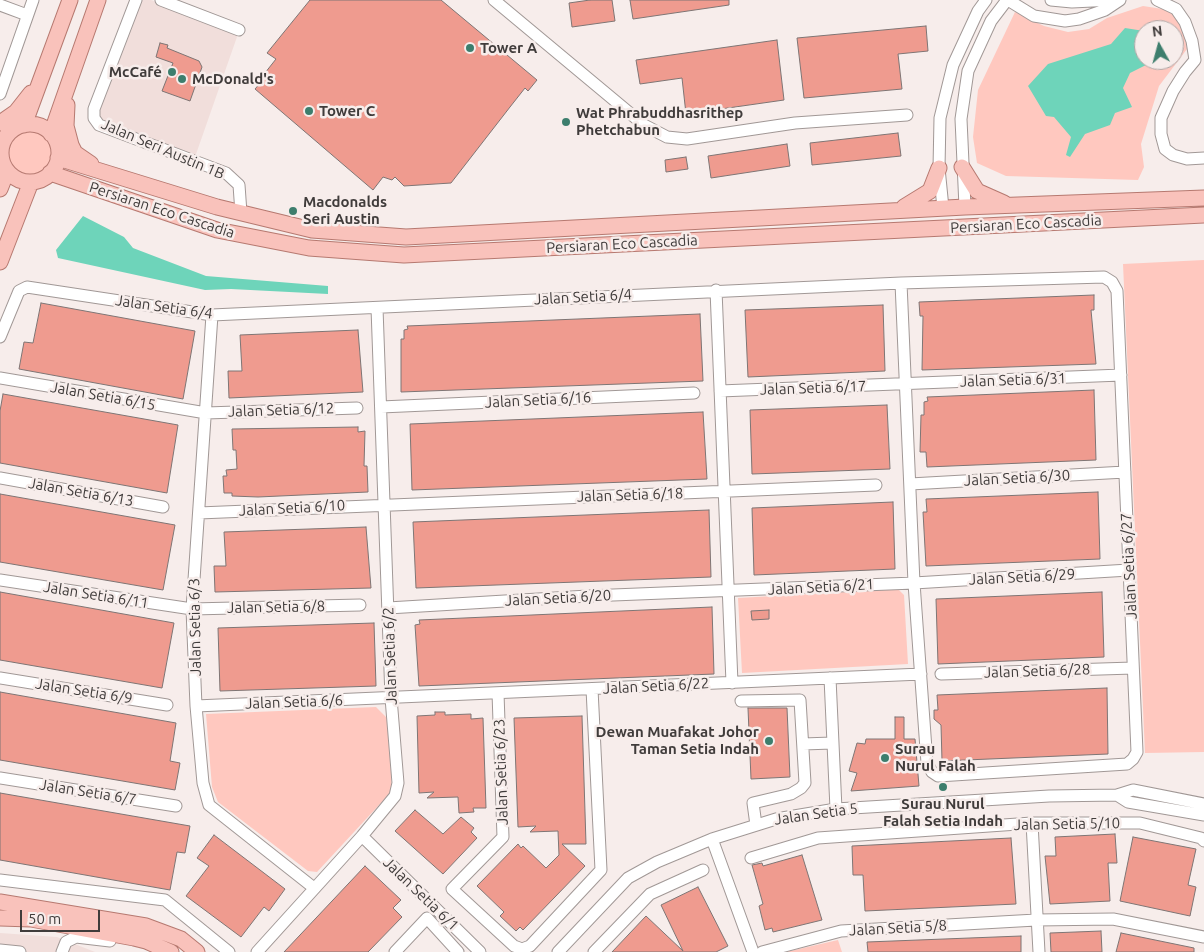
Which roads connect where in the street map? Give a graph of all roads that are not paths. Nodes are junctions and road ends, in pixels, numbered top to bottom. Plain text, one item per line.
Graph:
1 (33, 0) edge
2 (70, 0) edge
3 (98, 0) edge
4 (136, 0) edge
5 (161, 0) edge
6 (494, 0) edge
7 (986, 0) edge
8 (1008, 0) edge
9 (1050, 0) edge
10 (1113, 0) edge
11 (1120, 0) edge
12 (1158, 0) edge
13 (0, 5) edge
14 (27, 15) junction
15 (1044, 18) junction
16 (239, 30) dead end
17 (1200, 60) edge
18 (46, 71) junction
19 (71, 78) junction
20 (0, 94) edge
21 (907, 115) dead end
22 (940, 118) junction
23 (961, 119) junction
24 (0, 123) edge
25 (24, 125) junction
26 (51, 134) junction
27 (2, 140) edge
28 (961, 149) junction
29 (939, 150) junction
30 (58, 158) junction
31 (1204, 158) edge
32 (3, 162) edge
33 (962, 167) junction
34 (939, 168) junction
35 (50, 173) junction
36 (126, 181) junction
37 (31, 182) junction
38 (75, 182) junction
39 (0, 189) edge
40 (1204, 198) edge
41 (23, 203) junction
42 (1011, 205) junction
43 (965, 207) junction
44 (895, 210) junction
45 (948, 212) junction
46 (241, 213) junction
47 (1204, 215) edge
48 (985, 227) junction
49 (913, 230) junction
50 (0, 262) edge
51 (901, 283) junction
52 (716, 290) junction
53 (377, 308) junction
54 (212, 315) junction
55 (0, 337) edge
56 (1121, 375) junction
57 (0, 378) edge
58 (906, 384) junction
59 (720, 391) junction
60 (694, 393) dead end
61 (381, 407) junction
62 (357, 408) dead end
63 (206, 413) junction
64 (1125, 472) junction
65 (0, 478) edge
66 (910, 484) junction
67 (876, 485) dead end
68 (724, 492) junction
69 (384, 504) junction
70 (163, 507) dead end
71 (199, 513) junction
72 (1129, 570) junction
73 (0, 580) edge
74 (914, 583) junction
75 (728, 592) junction
76 (360, 605) dead end
77 (388, 608) junction
78 (192, 609) junction
79 (1133, 668) junction
80 (921, 674) junction
81 (941, 674) dead end
82 (0, 678) edge
83 (830, 678) junction
84 (732, 683) junction
85 (592, 689) junction
86 (498, 693) junction
87 (391, 698) junction
88 (741, 701) dead end
89 (167, 705) dead end
90 (196, 706) junction
91 (832, 742) junction
92 (803, 744) junction
93 (0, 778) edge
94 (1117, 795) junction
95 (1204, 804) edge
96 (176, 806) dead end
97 (836, 809) junction
98 (1204, 815) edge
99 (1032, 823) junction
100 (756, 825) junction
101 (362, 836) junction
102 (712, 839) junction
103 (1204, 841) edge
104 (751, 858) dead end
105 (703, 870) dead end
106 (0, 880) edge
107 (314, 888) junction
108 (0, 902) edge
109 (0, 918) edge
110 (1036, 920) junction
111 (134, 938) junction
112 (1204, 938) edge
113 (0, 950) edge
114 (170, 951) edge
115 (20, 952) edge
116 (62, 952) edge
117 (197, 952) edge
118 (229, 952) edge
119 (257, 952) edge
120 (395, 952) edge
121 (458, 952) edge
122 (480, 952) edge
123 (558, 952) edge
124 (594, 952) edge
125 (753, 952) edge
126 (762, 952) edge
127 (1038, 952) edge

1 - 14 street
2 - 18 main road
3 - 19 main road
4 - 46 street, Jalan Seri Austin 1B
5 - 16 street
6 - 21 street
7 - 22 street
8 - 15 street
8 - 23 street
9 - 10 street
9 - 15 street
11 - 15 street
12 - 17 street
13 - 14 street
14 - 20 street
17 - 31 street
18 - 24 main road
18 - 25 main road
19 - 26 main road
19 - 36 main road
22 - 23 street
22 - 29 street
23 - 28 street
25 - 26 main road
25 - 27 main road
26 - 30 main road
27 - 32 main road
28 - 29 street
28 - 33 street
29 - 34 street
30 - 35 main road
30 - 36 main road, Persiaran Eco Cascadia
32 - 37 main road
32 - 39 main road
33 - 42 main road
33 - 43 street
34 - 44 main road
34 - 45 street
35 - 37 main road
35 - 38 main road, Persiaran Eco Cascadia
36 - 46 main road, Persiaran Eco Cascadia
37 - 41 main road
38 - 41 main road
38 - 49 main road, Persiaran Eco Cascadia
40 - 42 main road, Persiaran Eco Cascadia
41 - 50 main road
42 - 43 main road, Persiaran Eco Cascadia
43 - 45 main road, Persiaran Eco Cascadia
44 - 45 main road, Persiaran Eco Cascadia
44 - 46 main road, Persiaran Eco Cascadia
45 - 48 main road
45 - 49 main road
47 - 48 main road, Persiaran Eco Cascadia
48 - 49 main road, Persiaran Eco Cascadia
51 - 52 street, Jalan Setia 6/4
51 - 56 street, Jalan Setia 6/27
51 - 58 street
52 - 53 street, Jalan Setia 6/4
52 - 59 street
53 - 54 street, Jalan Setia 6/4
53 - 61 street, Jalan Setia 6/2
54 - 55 street, Jalan Setia 6/4
54 - 63 street, Jalan Setia 6/3
56 - 58 street, Jalan Setia 6/31
56 - 64 street, Jalan Setia 6/27
57 - 63 street, Jalan Setia 6/15
58 - 59 street, Jalan Setia 6/17
58 - 66 street
59 - 68 street
60 - 61 street, Jalan Setia 6/16
61 - 69 street, Jalan Setia 6/2
62 - 63 street, Jalan Setia 6/12
63 - 71 street, Jalan Setia 6/3
64 - 66 street, Jalan Setia 6/30
64 - 72 street, Jalan Setia 6/27
65 - 70 street, Jalan Setia 6/13
66 - 74 street
67 - 68 street, Jalan Setia 6/18
68 - 69 street, Jalan Setia 6/18
68 - 75 street
69 - 71 street, Jalan Setia 6/10
69 - 77 street, Jalan Setia 6/2
71 - 78 street, Jalan Setia 6/3
72 - 74 street, Jalan Setia 6/29
72 - 79 street, Jalan Setia 6/27
73 - 78 street, Jalan Setia 6/11
74 - 75 street, Jalan Setia 6/21
74 - 80 street
75 - 77 street, Jalan Setia 6/20
75 - 84 street
76 - 78 street, Jalan Setia 6/8
77 - 87 street, Jalan Setia 6/2
78 - 90 street, Jalan Setia 6/3
79 - 80 street, Jalan Setia 6/27
79 - 81 street, Jalan Setia 6/28
80 - 83 street, Jalan Setia 6/22
82 - 89 street, Jalan Setia 6/9
83 - 84 street, Jalan Setia 6/22
83 - 91 street
84 - 85 street, Jalan Setia 6/22
85 - 86 street, Jalan Setia 6/22
85 - 86 street, Jalan Setia 6/23
86 - 87 street, Jalan Setia 6/22
87 - 90 street, Jalan Setia 6/6
87 - 101 street, Jalan Setia 6/2
88 - 92 street
90 - 107 street, Jalan Setia 6/3
91 - 92 street
91 - 97 street
92 - 100 street
93 - 96 street, Jalan Setia 6/7
94 - 95 street, Jalan Setia 5
94 - 97 street, Jalan Setia 5
94 - 98 street, Jalan Setia 5
97 - 100 street, Jalan Setia 5
99 - 103 street, Jalan Setia 5/10
99 - 104 street, Jalan Setia 5/10
99 - 110 street
100 - 102 street, Jalan Setia 5
101 - 107 street, Jalan Setia 6/2
101 - 122 street, Jalan Setia 6/1
102 - 123 street, Jalan Setia 5
102 - 125 street
105 - 124 street
106 - 118 street
107 - 119 street, Jalan Setia 6/2
108 - 117 main road
109 - 111 main road
110 - 112 street, Jalan Setia 5/8
110 - 126 street, Jalan Setia 5/8
110 - 127 street
111 - 114 main road
111 - 116 street
113 - 115 street
120 - 121 street

